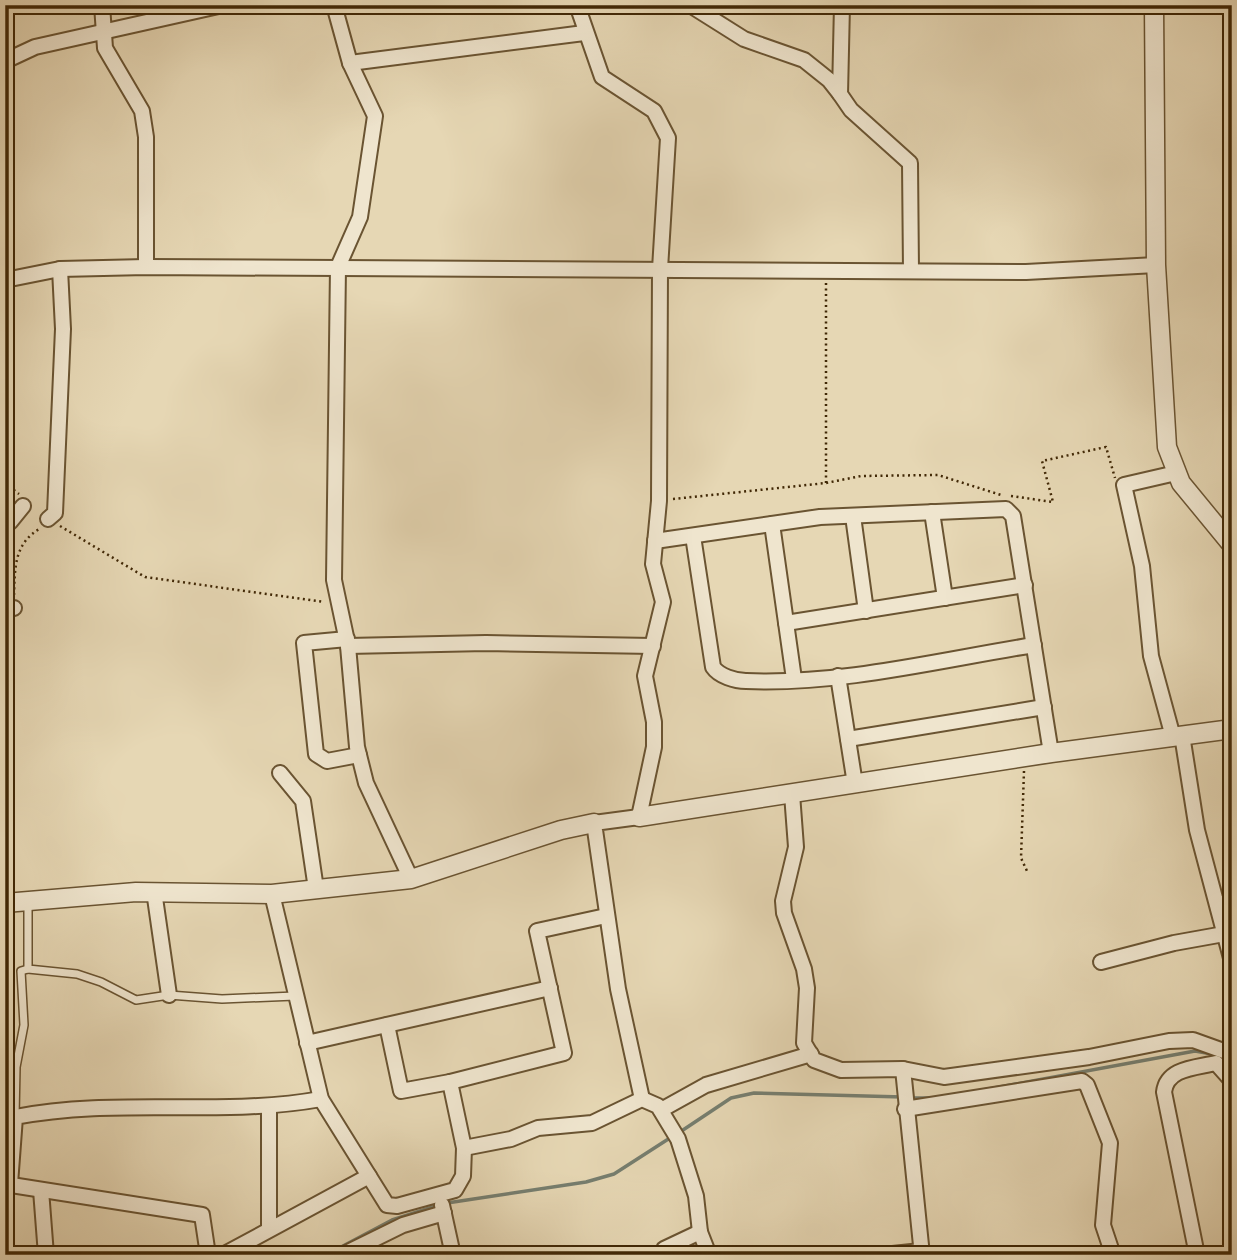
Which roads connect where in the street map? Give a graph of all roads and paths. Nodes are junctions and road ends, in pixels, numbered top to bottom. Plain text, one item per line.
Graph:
1 (102, 5) edge
2 (223, 5) edge
3 (334, 5) edge
4 (578, 5) edge
5 (690, 5) edge
6 (842, 5) edge
7 (1154, 5) edge
8 (102, 31) junction
9 (584, 33) junction
10 (5, 61) edge
11 (351, 63) junction
12 (841, 94) junction
13 (1156, 265) junction
14 (146, 267) junction
15 (338, 267) junction
16 (60, 269) junction
17 (660, 269) junction
18 (826, 270) junction
19 (911, 271) junction
20 (6, 277) edge
21 (1176, 473) junction
22 (826, 483) junction
23 (1124, 485) junction
24 (659, 501) junction
25 (23, 506) dead end
26 (932, 512) junction
27 (853, 516) junction
28 (5, 519) edge
29 (48, 519) junction
30 (772, 524) junction
31 (693, 536) junction
32 (655, 541) junction
33 (1232, 545) edge
34 (1024, 585) junction
35 (945, 598) junction
36 (340, 605) junction
37 (10, 608) edge
38 (866, 611) junction
39 (786, 624) junction
40 (348, 642) junction
41 (1034, 645) junction
42 (653, 646) junction
43 (838, 676) junction
44 (794, 679) junction
45 (1044, 707) junction
46 (1232, 729) edge
47 (1178, 736) junction
48 (848, 739) junction
49 (1051, 753) junction
50 (359, 755) junction
51 (1024, 757) junction
52 (280, 773) dead end
53 (855, 784) junction
54 (792, 794) junction
55 (639, 817) junction
56 (594, 823) junction
57 (1027, 871) dead end
58 (411, 879) junction
59 (316, 889) junction
60 (154, 891) junction
61 (272, 894) junction
62 (1232, 896) edge
63 (29, 901) junction
64 (1216, 902) junction
65 (5, 903) edge
66 (606, 916) junction
67 (1224, 934) junction
68 (1101, 962) dead end
69 (1232, 962) edge
70 (28, 969) junction
71 (550, 988) junction
72 (169, 995) junction
73 (295, 996) junction
74 (387, 1025) junction
75 (307, 1043) junction
76 (1231, 1053) edge
77 (811, 1054) junction
78 (903, 1074) junction
79 (1227, 1075) edge
80 (450, 1082) junction
81 (321, 1099) junction
82 (642, 1099) junction
83 (269, 1106) junction
84 (905, 1106) junction
85 (661, 1110) junction
86 (10, 1121) edge
87 (464, 1148) junction
88 (369, 1176) junction
89 (8, 1184) edge
90 (41, 1190) junction
91 (441, 1204) junction
92 (269, 1229) junction
93 (700, 1232) junction
94 (922, 1253) edge
95 (46, 1255) edge
96 (208, 1255) edge
97 (223, 1255) edge
98 (342, 1255) edge
99 (453, 1255) edge
100 (662, 1255) edge
101 (709, 1255) edge
102 (883, 1255) edge
103 (1113, 1255) edge
104 (1197, 1255) edge

1 - 8 street
2 - 8 street
3 - 11 street
4 - 9 street
5 - 12 street
6 - 12 street
7 - 13 street
8 - 10 street
8 - 14 street
9 - 11 street
9 - 17 street
11 - 15 street
12 - 19 street
13 - 19 street
13 - 21 street
14 - 15 street
14 - 16 street
15 - 17 street
15 - 36 street
16 - 20 street
16 - 29 street
17 - 18 street
17 - 24 street
18 - 19 street
18 - 22 path
21 - 23 street
21 - 33 street
22 - 23 path
22 - 24 path
23 - 47 street
24 - 32 street
25 - 28 street
26 - 27 street
26 - 34 street
26 - 35 street
27 - 30 street
27 - 38 street
29 - 36 path
29 - 37 path
30 - 31 street
30 - 39 street
31 - 32 street
31 - 44 street
32 - 42 street
34 - 35 street
34 - 41 street
35 - 38 street
36 - 40 street
38 - 39 street
39 - 44 street
40 - 42 street
40 - 50 street
40 - 50 street
41 - 43 street
41 - 45 street
42 - 55 street
43 - 44 street
43 - 48 street
45 - 48 street
45 - 49 street
46 - 47 street
47 - 49 street
47 - 64 street
48 - 53 street
49 - 51 street
50 - 58 street
51 - 53 street
51 - 57 path
52 - 59 street
53 - 54 street
54 - 55 street
54 - 77 street
55 - 56 street
56 - 58 street
56 - 66 street
58 - 59 street
59 - 61 street
60 - 61 street
60 - 63 street
60 - 72 street
61 - 73 street
62 - 64 lane
63 - 65 street
63 - 70 lane
64 - 67 street
66 - 71 street
66 - 82 street
67 - 68 street
67 - 69 street
70 - 72 lane
70 - 86 lane
71 - 74 street
71 - 80 street
72 - 73 lane
73 - 75 street
74 - 75 street
74 - 80 street
75 - 81 street
76 - 78 street
76 - 79 street
77 - 78 street
77 - 85 street
78 - 84 street
79 - 104 street
80 - 87 street
81 - 83 street
81 - 88 street
82 - 85 street
82 - 87 street
83 - 86 street
83 - 92 street
84 - 94 street
84 - 103 street
85 - 93 street
86 - 89 street
87 - 91 street
88 - 91 street
88 - 92 street
89 - 90 street
90 - 95 street
90 - 96 street
91 - 98 street
91 - 99 street
92 - 97 street
93 - 100 street
93 - 101 street
94 - 102 street

